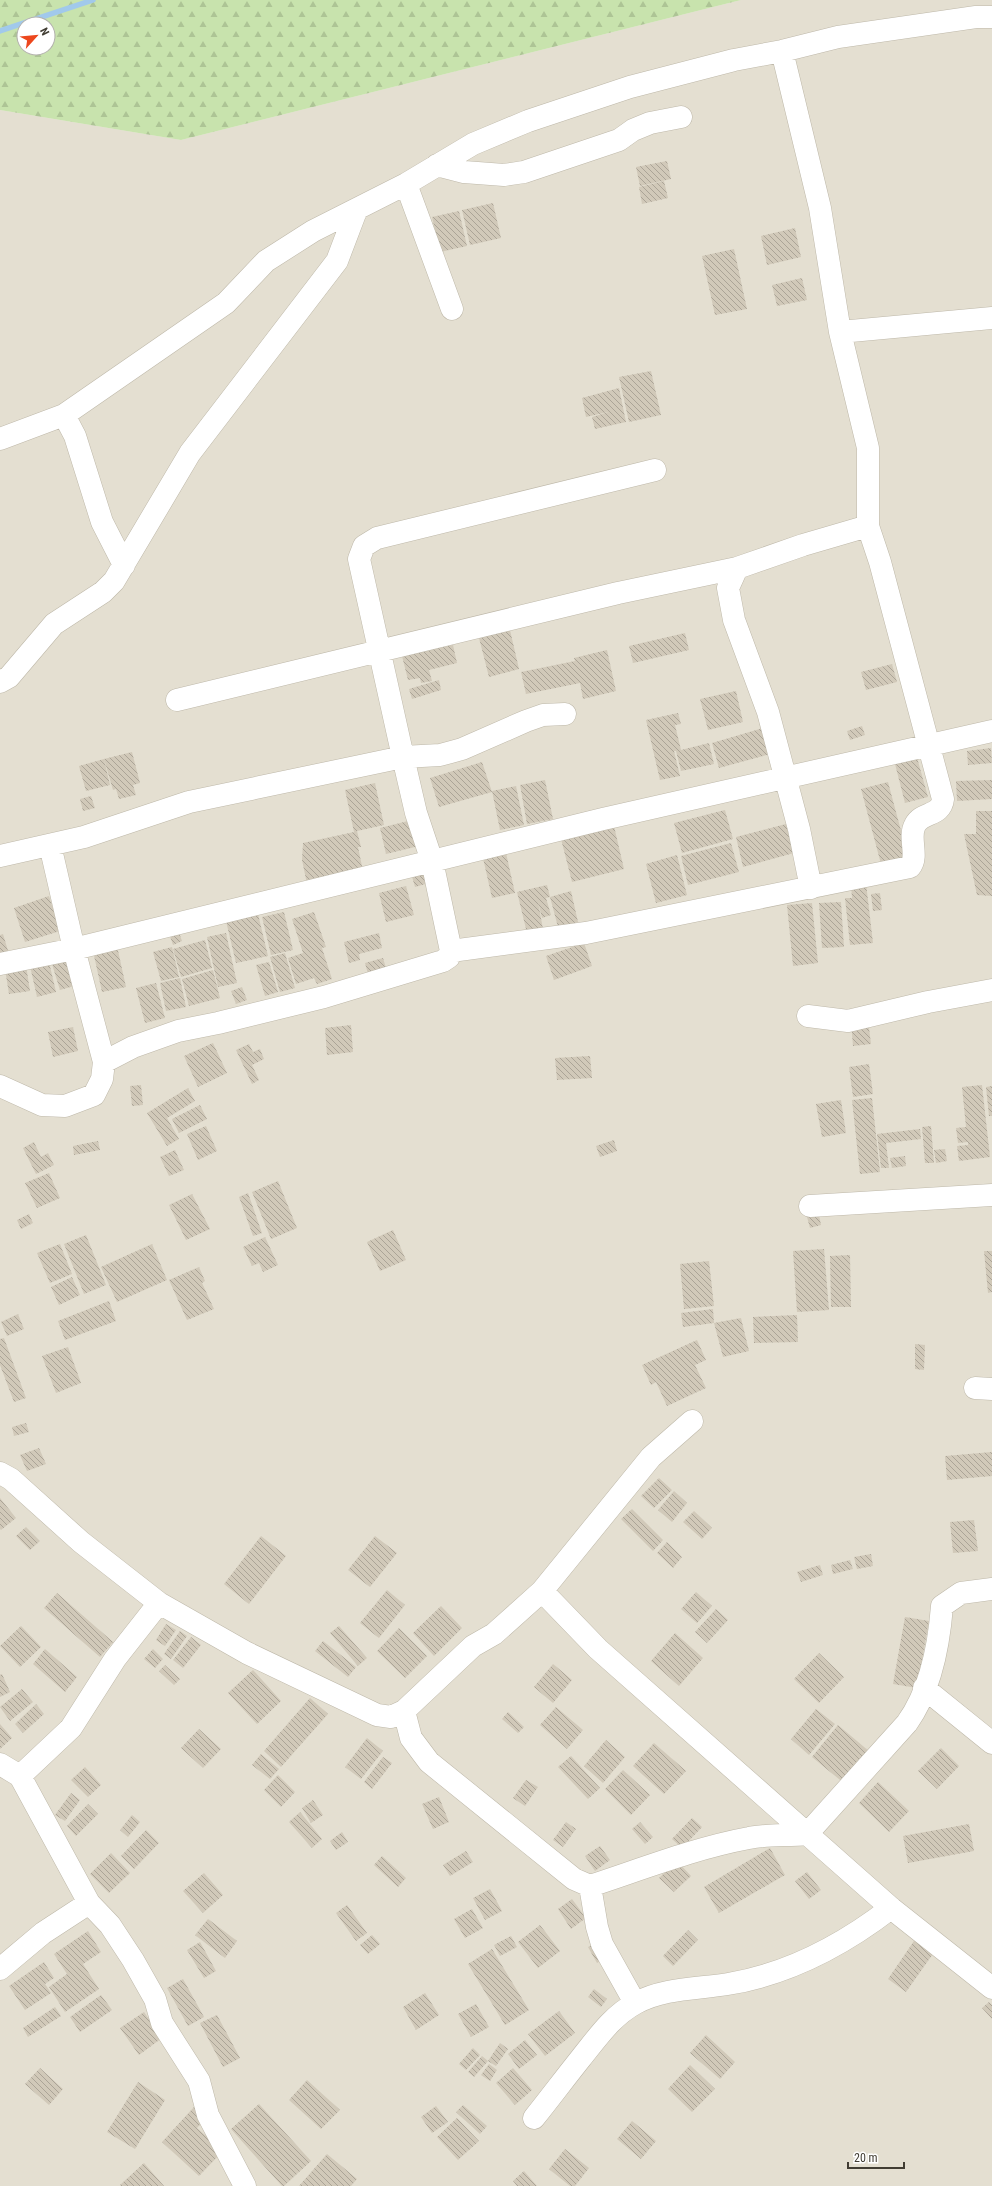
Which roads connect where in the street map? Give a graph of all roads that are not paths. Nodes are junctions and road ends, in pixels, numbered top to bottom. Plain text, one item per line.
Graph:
1 (992, 18) edge
2 (782, 51) junction
3 (681, 118) dead end
4 (437, 165) junction
5 (406, 184) junction
6 (356, 211) junction
7 (452, 309) dead end
8 (992, 318) edge
9 (840, 332) junction
10 (64, 415) junction
11 (0, 439) edge
12 (655, 470) dead end
13 (868, 526) junction
14 (124, 565) junction
15 (737, 568) junction
16 (380, 652) junction
17 (0, 682) edge
18 (177, 700) dead end
19 (565, 714) dead end
20 (992, 731) edge
21 (928, 747) junction
22 (403, 757) junction
23 (784, 777) junction
24 (50, 844) junction
25 (0, 856) edge
26 (432, 861) junction
27 (811, 888) junction
28 (74, 949) junction
29 (451, 951) junction
30 (0, 964) edge
31 (992, 990) edge
32 (808, 1016) dead end
33 (104, 1062) junction
34 (0, 1086) edge
35 (992, 1194) edge
36 (810, 1206) dead end
37 (692, 1421) dead end
38 (0, 1473) edge
39 (992, 1590) edge
40 (542, 1592) junction
41 (159, 1603) junction
42 (924, 1688) junction
43 (404, 1711) junction
44 (992, 1743) edge
45 (0, 1764) edge
46 (20, 1776) junction
47 (807, 1834) junction
48 (590, 1886) junction
49 (89, 1903) junction
50 (891, 1908) junction
51 (0, 1969) edge
52 (992, 1988) edge
53 (635, 2003) junction
54 (534, 2118) dead end
55 (245, 2186) edge

1 - 2 street
2 - 4 street
2 - 9 street
3 - 4 street
4 - 5 street
5 - 6 street
5 - 7 street
6 - 10 street
6 - 14 street
8 - 9 street
9 - 13 street
10 - 11 street
10 - 14 street
12 - 16 street
13 - 15 street
13 - 21 street
14 - 17 street
15 - 16 street
15 - 23 street
16 - 18 street
16 - 22 street
19 - 22 street
20 - 21 street
21 - 23 street
21 - 27 street
22 - 24 street
22 - 26 street
23 - 26 street
23 - 27 street
24 - 25 street
24 - 28 street
26 - 28 street
26 - 29 street
27 - 29 street
28 - 30 street
28 - 33 street
29 - 33 street
31 - 32 street
33 - 34 street
35 - 36 street
37 - 40 street
38 - 41 street
39 - 42 street
40 - 43 street
40 - 47 street
41 - 43 street
41 - 46 street
42 - 44 street
42 - 47 street
43 - 48 street
45 - 46 street
46 - 49 street
47 - 48 street
47 - 50 street
48 - 53 street
49 - 51 street
49 - 55 street
50 - 52 street
50 - 53 street
53 - 54 street

